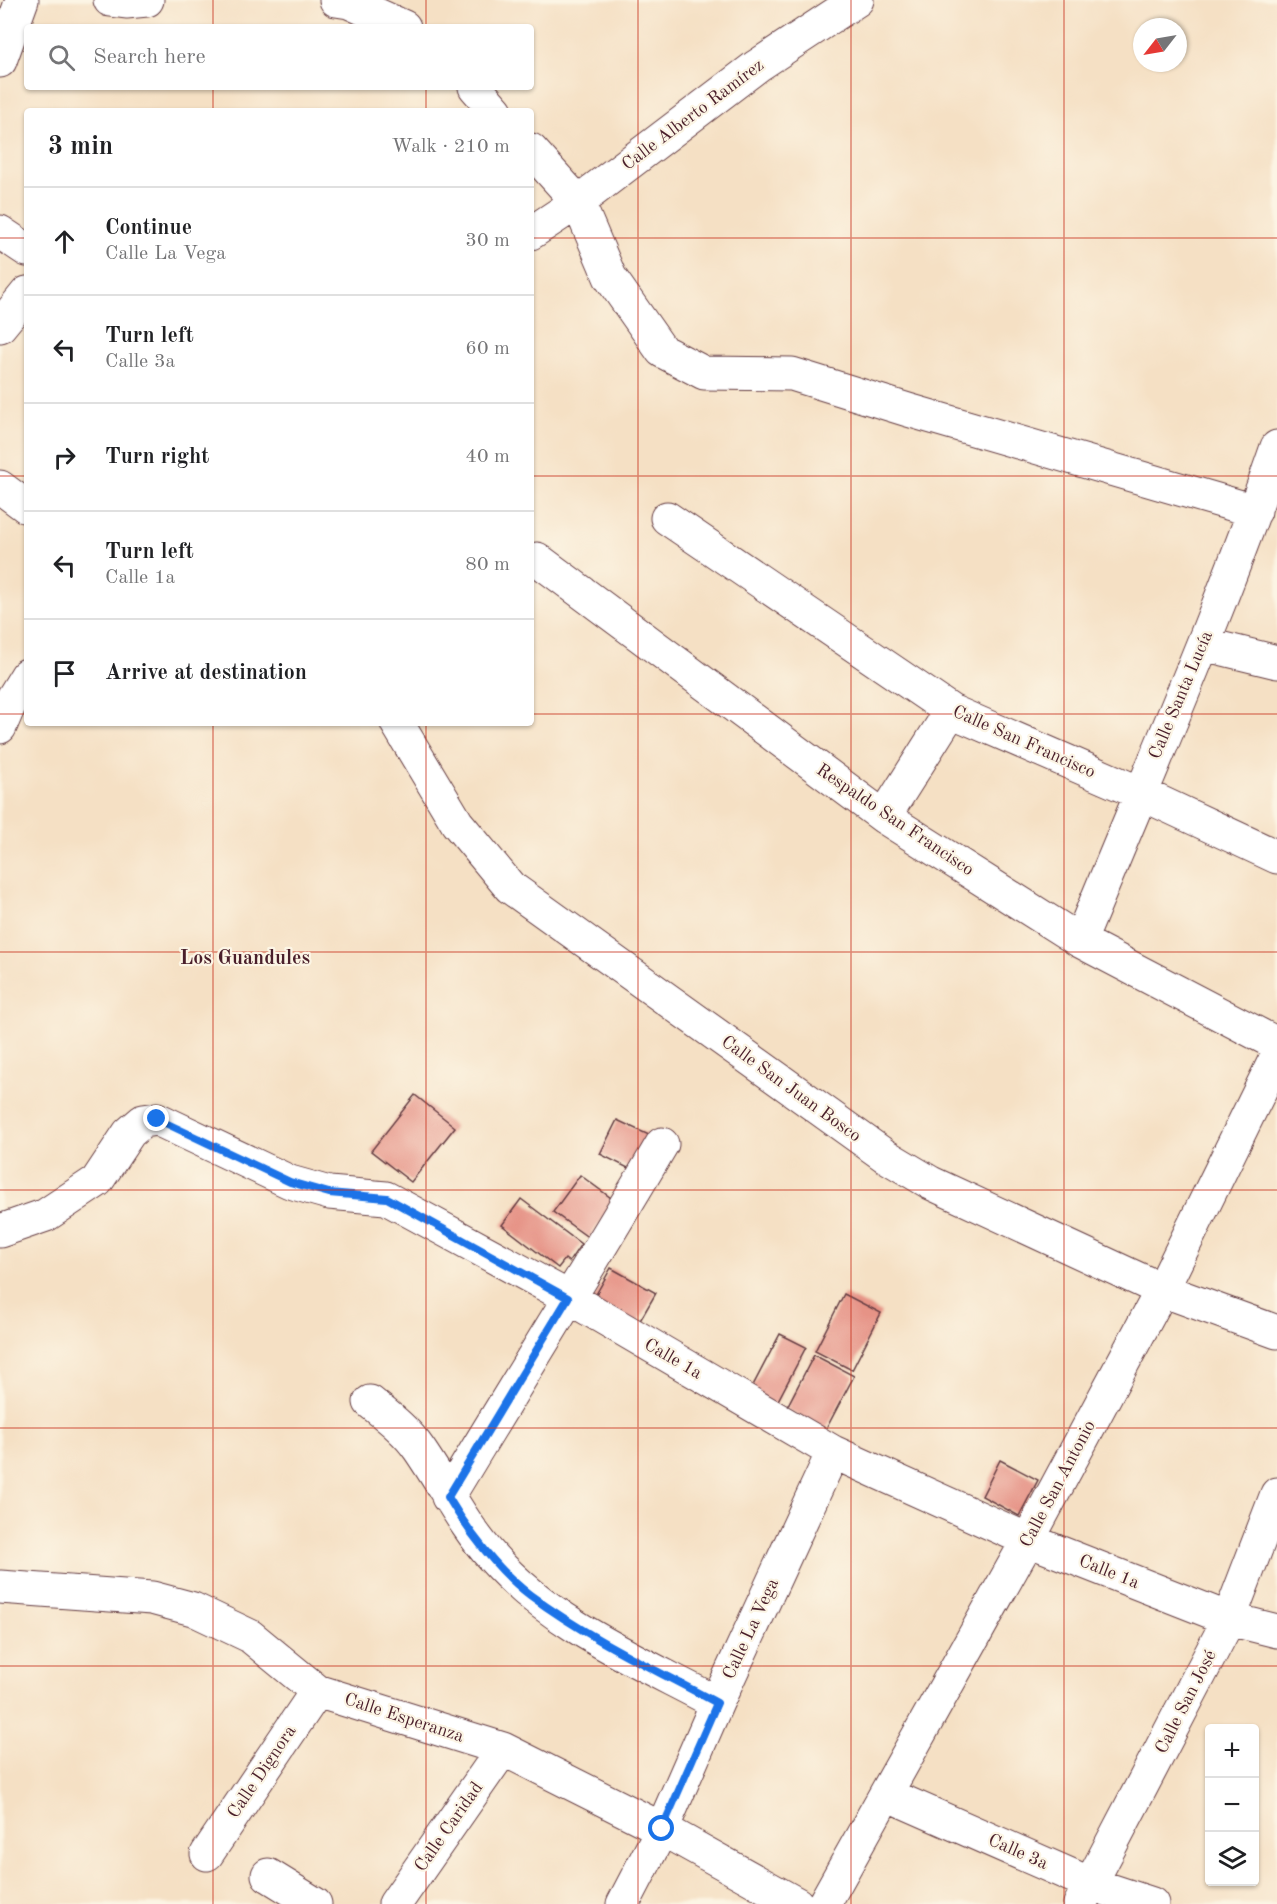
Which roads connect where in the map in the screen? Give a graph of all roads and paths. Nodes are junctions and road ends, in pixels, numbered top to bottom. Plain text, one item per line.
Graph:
1 (22, 0) edge
2 (110, 0) edge
3 (147, 0) edge
4 (336, 0) edge
5 (857, 0) edge
6 (398, 24) edge
7 (0, 62) edge
8 (478, 90) edge
9 (493, 108) edge
10 (534, 153) edge
11 (578, 202) junction
12 (534, 231) edge
13 (0, 232) edge
14 (24, 248) edge
15 (24, 297) edge
16 (0, 326) edge
17 (1277, 447) edge
18 (0, 487) edge
19 (24, 505) edge
20 (1255, 511) junction
21 (667, 518) dead end
22 (537, 559) dead end
23 (1203, 644) junction
24 (1277, 662) edge
25 (951, 711) junction
26 (399, 726) edge
27 (1140, 793) junction
28 (884, 817) junction
29 (1277, 857) edge
30 (1080, 941) junction
31 (1277, 1044) edge
32 (1277, 1056) edge
33 (662, 1144) dead end
34 (0, 1231) edge
35 (1162, 1290) junction
36 (568, 1298) junction
37 (1277, 1332) edge
38 (370, 1402) dead end
39 (833, 1452) junction
40 (1277, 1494) edge
41 (448, 1497) junction
42 (1028, 1540) junction
43 (0, 1587) edge
44 (1229, 1619) junction
45 (1277, 1631) edge
46 (317, 1691) junction
47 (717, 1703) junction
48 (503, 1749) junction
49 (886, 1794) junction
50 (662, 1829) junction
51 (207, 1854) dead end
52 (268, 1875) dead end
53 (1086, 1894) edge
54 (315, 1904) edge
55 (395, 1904) edge
56 (623, 1904) edge
57 (797, 1904) edge
58 (824, 1904) edge
59 (1152, 1904) edge

1 - 7 street
2 - 3 street
4 - 6 street
5 - 11 street, Calle Alberto Ramírez
8 - 9 street
10 - 11 street
11 - 12 street, Calle Alberto Ramírez
11 - 20 street
13 - 14 street
15 - 16 street
17 - 20 street, Calle Santa Lucía
18 - 19 street
20 - 23 street, Calle Santa Lucía
21 - 25 street, Calle San Francisco
22 - 28 street, Respaldo San Francisco
23 - 24 street
23 - 27 street, Calle Santa Lucía
25 - 27 street, Calle San Francisco
25 - 28 street
26 - 35 street, Calle San Juan Bosco
27 - 29 street, Calle San Francisco
27 - 30 street, Calle Santa Lucía
28 - 30 street, Respaldo San Francisco
30 - 31 street, Respaldo San Francisco
32 - 35 street, Calle San Antonio
33 - 36 street
34 - 36 street, Calle 1a
35 - 37 street, Calle San Juan Bosco
35 - 42 street, Calle San Antonio
36 - 39 street, Calle 1a
36 - 41 street
38 - 41 street
39 - 42 street, Calle 1a
39 - 47 street, Calle La Vega
40 - 44 street, Calle San José
41 - 47 street
42 - 44 street, Calle 1a
42 - 49 street, Calle San Antonio
43 - 46 street, Calle Esperanza
44 - 45 street, Calle 1a
44 - 53 street, Calle San José
46 - 48 street, Calle Esperanza
46 - 51 street, Calle Dignora
47 - 50 street, Calle La Vega
48 - 50 street, Calle Esperanza
48 - 55 street, Calle Caridad
49 - 53 street, Calle 3a
49 - 58 street, Calle San Antonio
50 - 56 street, Calle La Vega
50 - 57 street, Calle Esperanza
52 - 54 street
53 - 59 street, Calle 3a

